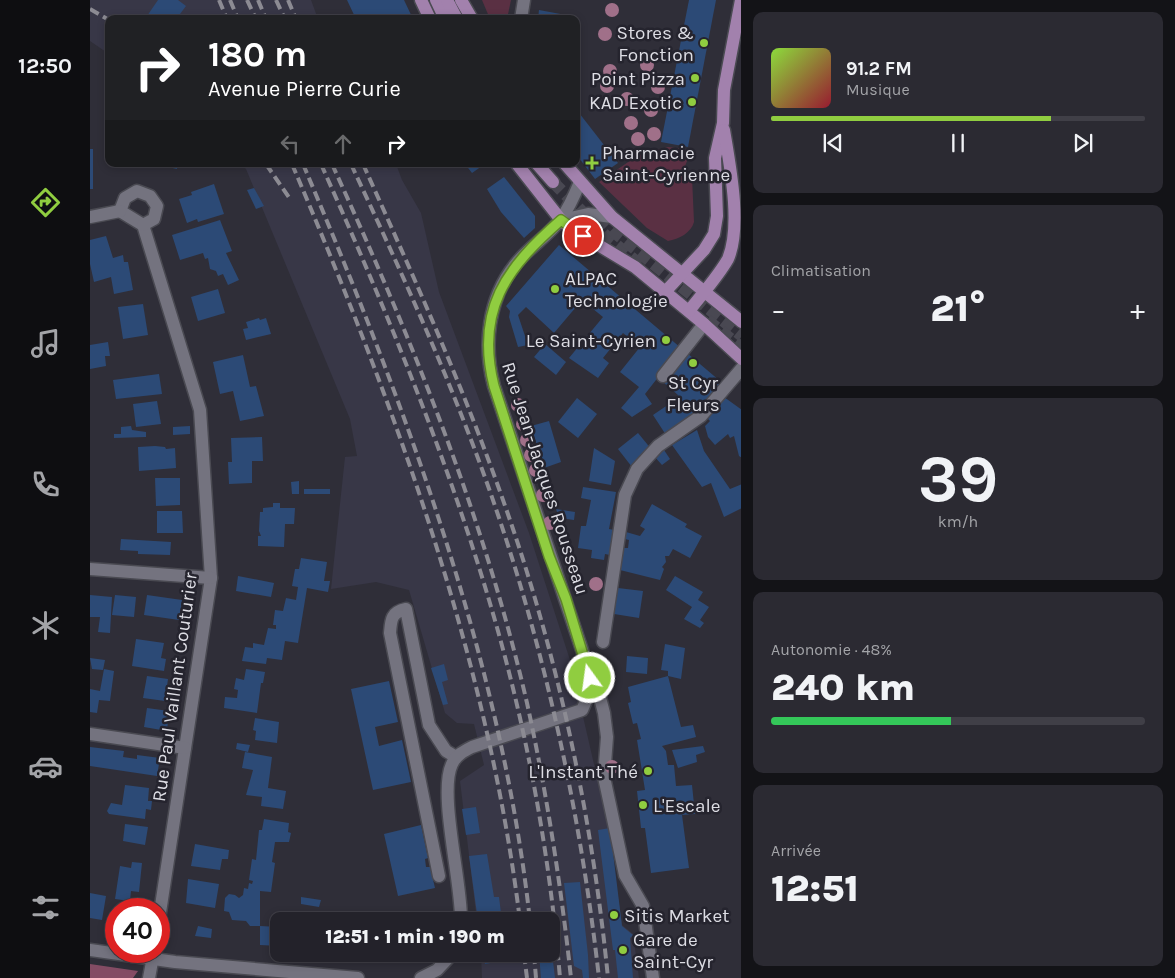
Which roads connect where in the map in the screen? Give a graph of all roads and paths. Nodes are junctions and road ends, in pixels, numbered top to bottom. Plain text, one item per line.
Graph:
1 (421, 0) edge
2 (434, 0) edge
3 (448, 0) edge
4 (461, 0) edge
5 (524, 0) edge
6 (741, 0) edge
7 (428, 15) edge
8 (431, 15) edge
9 (443, 15) edge
10 (455, 15) edge
11 (470, 15) edge
12 (522, 15) edge
13 (723, 123) junction
14 (519, 167) edge
15 (541, 167) edge
16 (550, 167) edge
17 (568, 167) edge
18 (580, 182) junction
19 (120, 211) junction
20 (90, 217) edge
21 (612, 217) junction
22 (561, 220) junction
23 (143, 225) junction
24 (682, 275) junction
25 (665, 292) junction
26 (704, 292) junction
27 (689, 311) junction
28 (741, 322) edge
29 (704, 324) junction
30 (741, 359) edge
31 (741, 368) edge
32 (663, 376) dead end
33 (90, 569) edge
34 (211, 578) junction
35 (603, 642) dead end
36 (590, 678) junction
37 (90, 734) edge
38 (185, 748) junction
39 (456, 757) junction
40 (439, 876) dead end
41 (162, 898) edge
42 (460, 912) edge
43 (90, 950) edge
44 (105, 951) edge
45 (170, 957) edge
46 (444, 962) edge
47 (152, 963) edge
48 (149, 978) edge
49 (358, 978) edge
50 (421, 978) edge
51 (653, 978) edge

1 - 7 main road
2 - 8 main road
2 - 9 main road
3 - 10 main road
4 - 11 main road
5 - 12 street
6 - 13 main road
13 - 24 main road
13 - 26 main road
14 - 22 main road
15 - 16 main road
17 - 18 main road
18 - 21 main road
18 - 22 street
19 - 20 street
19 - 23 street
19 - 23 street
21 - 22 street
21 - 24 main road
22 - 25 main road
22 - 36 street, Rue Jean-Jacques Rousseau
23 - 34 street, Rue Paul Vaillant Couturier
24 - 25 main road
24 - 26 main road
25 - 27 main road
26 - 27 main road
26 - 28 main road
27 - 29 main road
29 - 30 main road
29 - 32 street
31 - 35 street
33 - 34 street
34 - 38 street, Rue Paul Vaillant Couturier
36 - 39 street
36 - 51 street, Rue Jean-Jacques Rousseau
37 - 38 street
38 - 41 street, Rue Paul Vaillant Couturier
39 - 40 street
39 - 42 street
43 - 44 street
45 - 49 street
46 - 50 street
47 - 48 street

